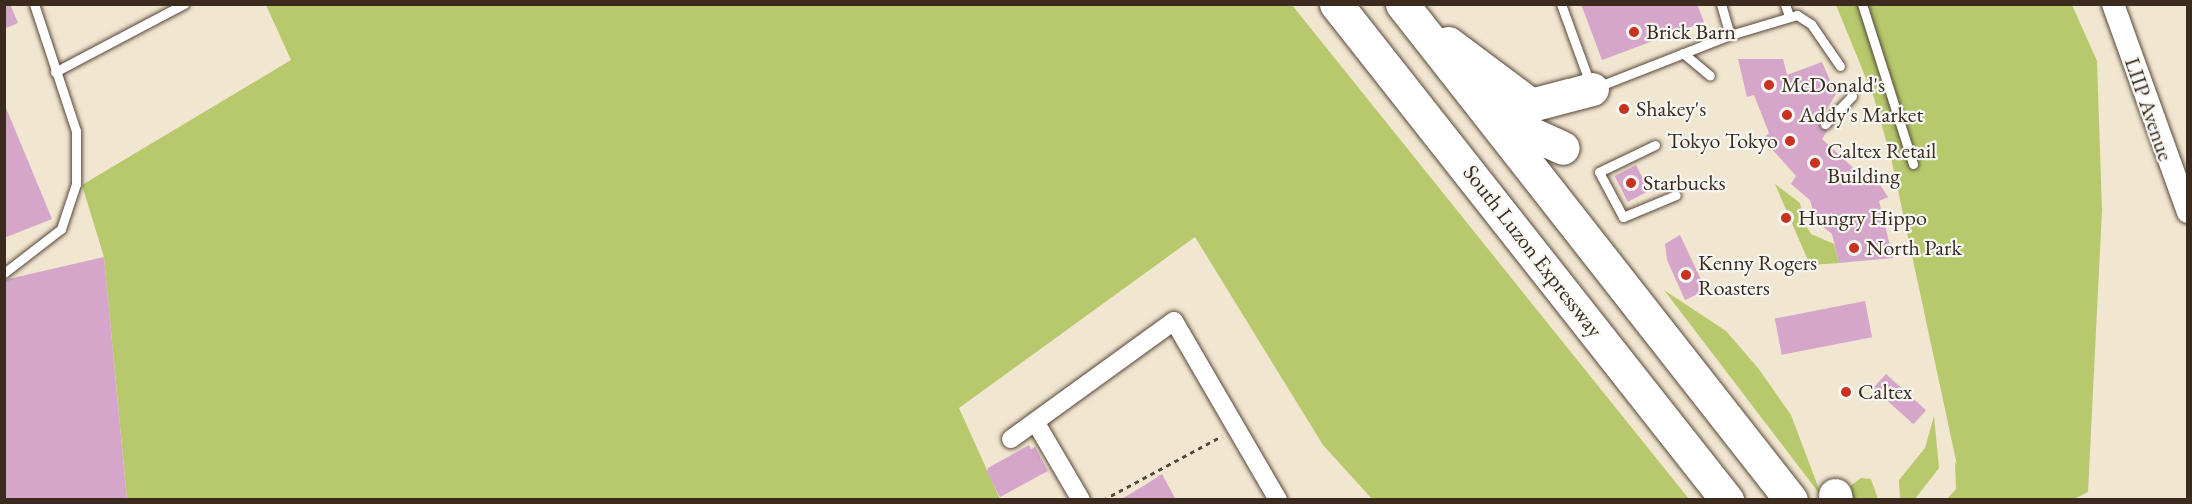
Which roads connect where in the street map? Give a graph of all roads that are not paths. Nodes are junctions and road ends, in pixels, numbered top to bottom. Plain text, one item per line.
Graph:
1 (34, 4) edge
2 (184, 4) edge
3 (1336, 4) edge
4 (1561, 4) edge
5 (1721, 4) edge
6 (1785, 4) edge
7 (1862, 4) edge
8 (2113, 4) edge
9 (1407, 10) edge
10 (1789, 16) junction
11 (1730, 35) junction
12 (1683, 53) junction
13 (1840, 66) dead end
14 (55, 72) junction
15 (1710, 76) dead end
16 (1592, 89) junction
17 (1852, 96) dead end
18 (1491, 115) junction
19 (1826, 124) dead end
20 (1655, 145) dead end
21 (1563, 148) dead end
22 (1913, 164) dead end
23 (1676, 195) dead end
24 (2187, 212) edge
25 (4, 273) edge
26 (1036, 423) junction
27 (1011, 439) dead end
28 (1081, 500) edge
29 (1278, 500) edge
30 (1727, 500) edge
31 (1791, 500) edge

1 - 14 lane
2 - 14 lane
3 - 30 highway, South Luzon Expressway
4 - 16 lane
5 - 11 lane
6 - 10 lane
7 - 22 lane
8 - 24 street, LIIP Avenue
9 - 16 highway
9 - 18 highway
10 - 11 lane
10 - 13 lane
11 - 12 lane
12 - 15 lane
12 - 16 lane
14 - 25 lane
17 - 19 lane
18 - 21 highway
18 - 31 highway
20 - 23 lane
26 - 27 street
26 - 28 street
26 - 29 street

